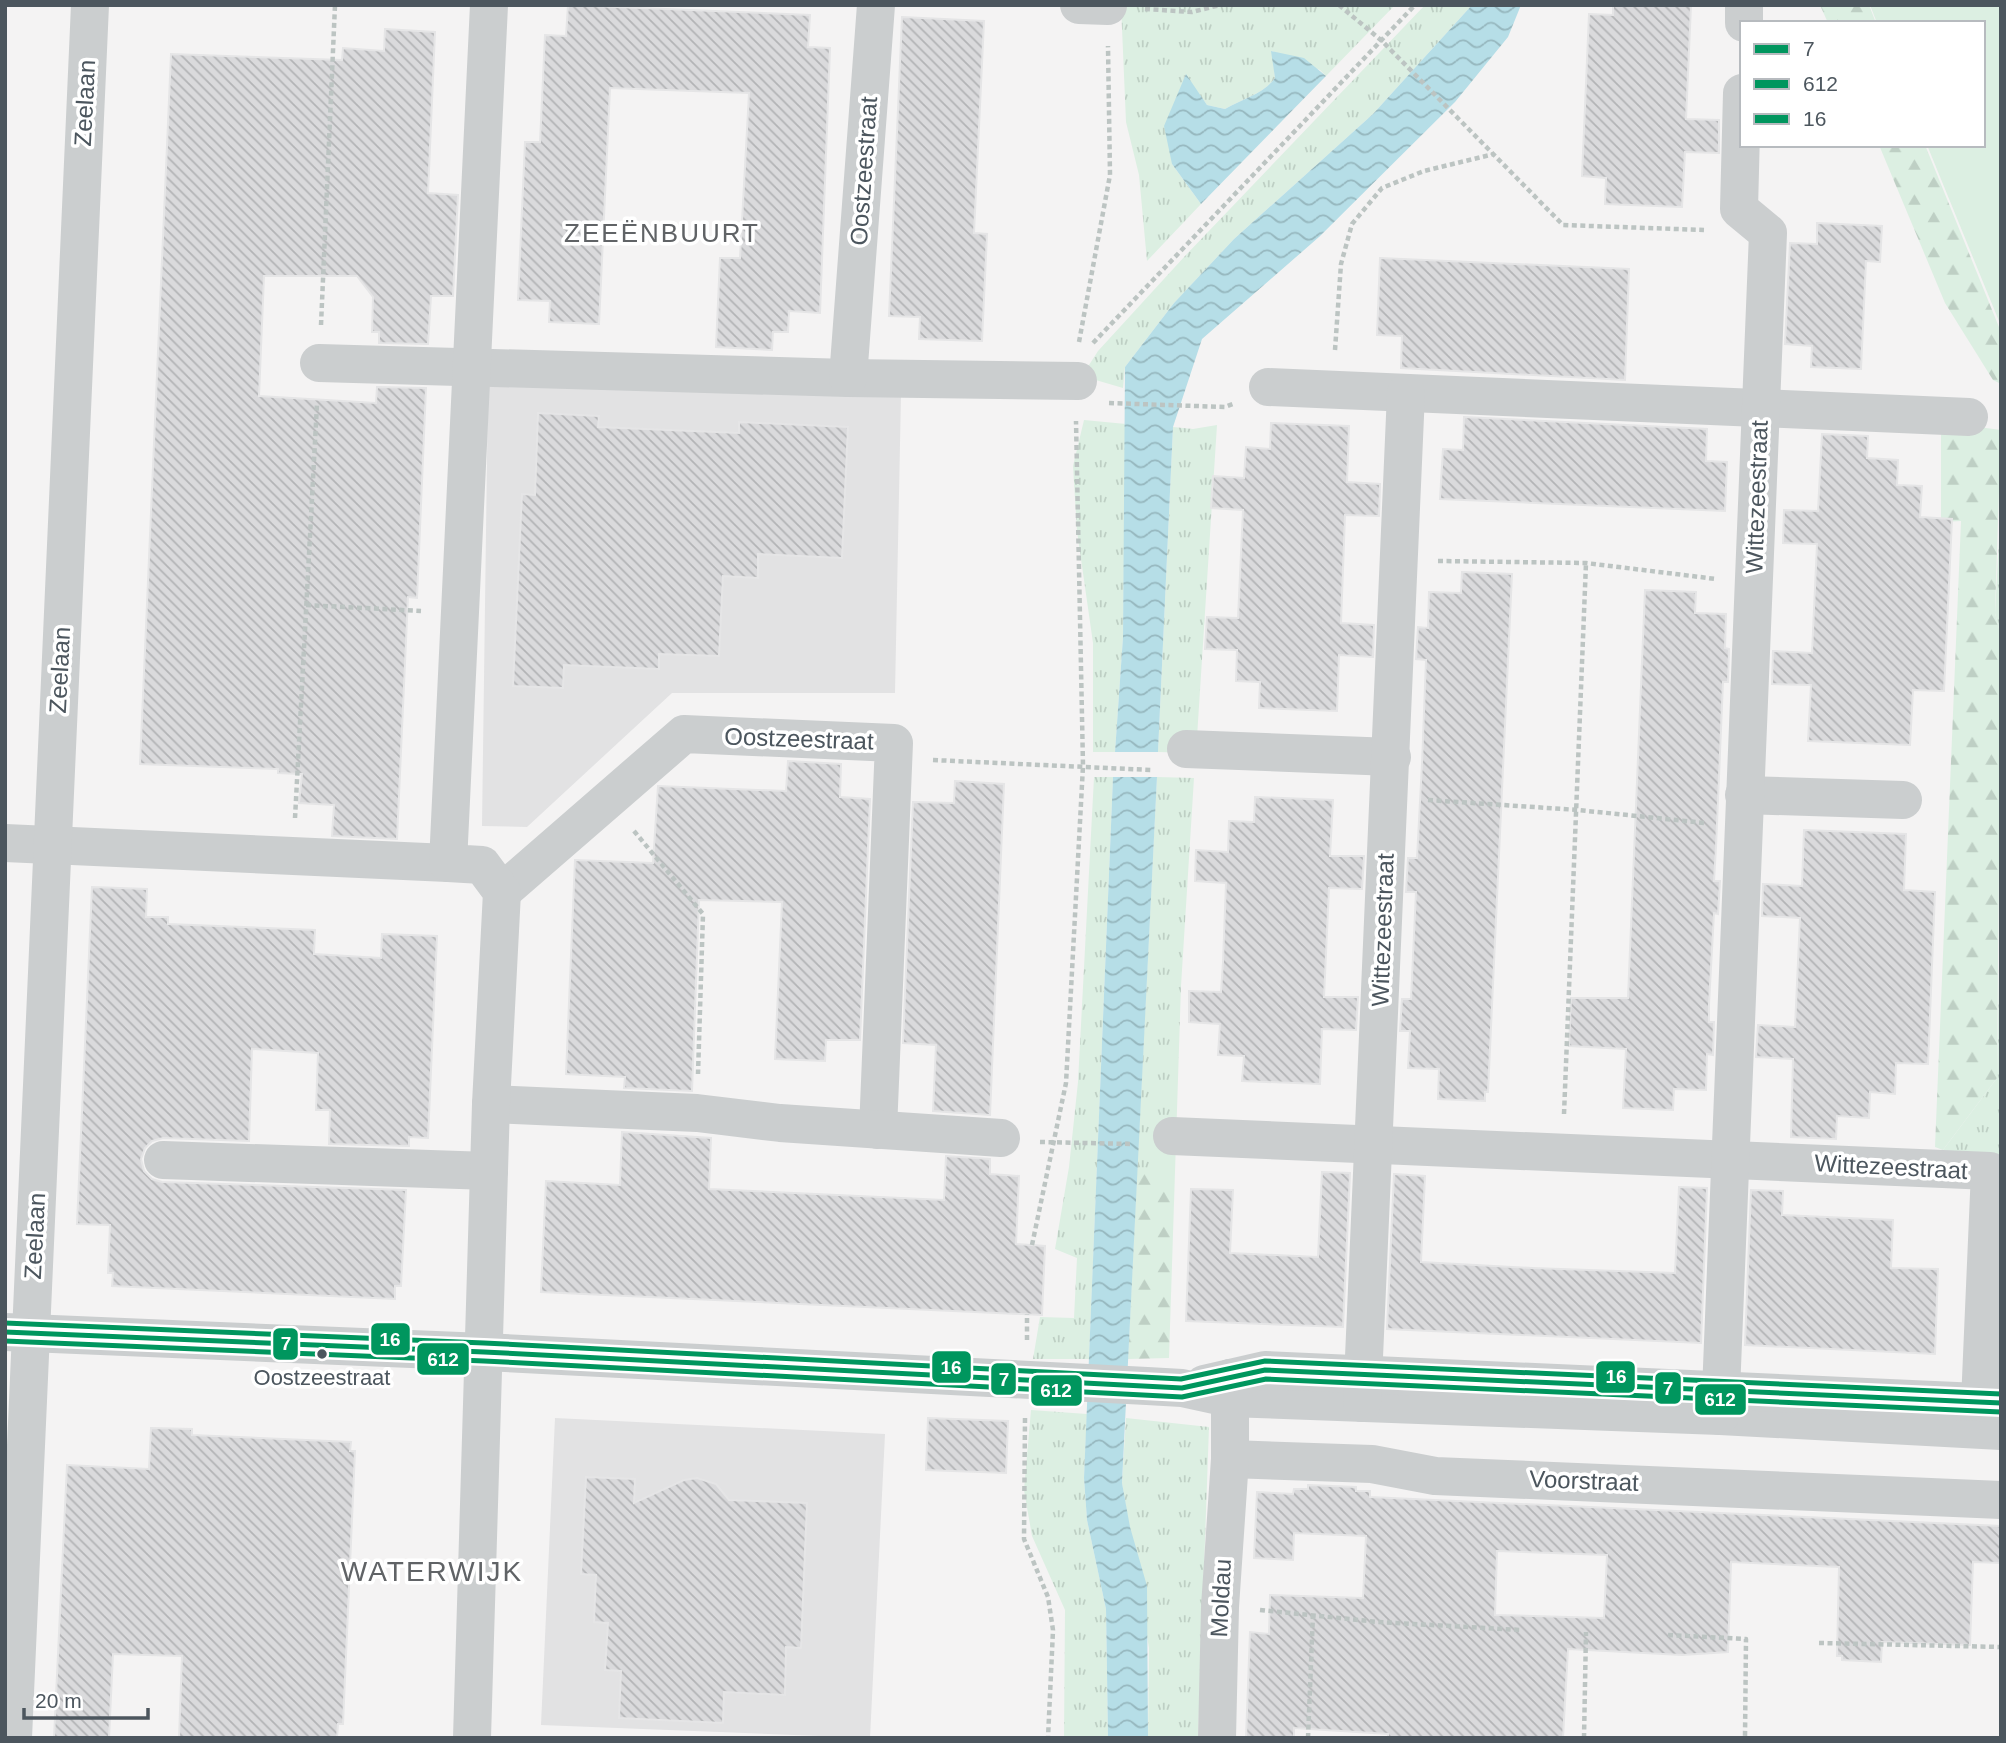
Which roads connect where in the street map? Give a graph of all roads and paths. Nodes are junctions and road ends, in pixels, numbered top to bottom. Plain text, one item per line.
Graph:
1 (90, 5) edge
2 (335, 5) edge
3 (489, 5) edge
4 (876, 5) edge
5 (1220, 5) edge
6 (1339, 5) edge
7 (1415, 5) edge
8 (1093, 6) edge
9 (1382, 41) junction
10 (1740, 147) edge
11 (1494, 154) junction
12 (1768, 233) junction
13 (319, 363) junction
14 (471, 368) junction
15 (1077, 371) junction
16 (848, 378) junction
17 (1268, 387) dead end
18 (1333, 389) junction
19 (1406, 393) junction
20 (1112, 403) dead end
21 (1200, 407) dead end
22 (1761, 408) junction
23 (1969, 417) dead end
24 (1399, 561) junction
25 (1586, 564) junction
26 (1754, 583) junction
27 (306, 605) junction
28 (460, 614) junction
29 (1392, 757) junction
30 (893, 759) junction
31 (1172, 760) joint
32 (1083, 766) junction
33 (1389, 798) junction
34 (1903, 800) dead end
35 (608, 801) junction
36 (1578, 810) junction
37 (1744, 811) junction
38 (5, 843) edge
39 (52, 845) junction
40 (293, 857) junction
41 (448, 863) junction
42 (502, 892) junction
43 (491, 1104) junction
44 (697, 1113) junction
45 (878, 1130) junction
46 (1001, 1139) joint
47 (1158, 1140) joint
48 (1054, 1143) junction
49 (1374, 1145) junction
50 (1562, 1153) junction
51 (163, 1160) dead end
52 (1729, 1160) junction
53 (489, 1171) junction
54 (1032, 1245) dead end
55 (1027, 1314) dead end
56 (18, 1333) edge
57 (484, 1352) junction
58 (1044, 1381) junction
59 (1229, 1388) junction
60 (1363, 1389) junction
61 (1721, 1402) junction
62 (1994, 1412) edge
63 (1230, 1459) junction
64 (2001, 1500) edge
65 (1220, 1607) junction
66 (1313, 1615) junction
67 (1521, 1630) dead end
68 (1586, 1632) dead end
69 (1668, 1635) dead end
70 (1819, 1643) dead end
71 (2001, 1647) edge
72 (13, 1738) edge
73 (472, 1738) edge
74 (1048, 1738) edge
75 (1217, 1738) edge
76 (1308, 1738) edge
77 (1584, 1738) edge
78 (1745, 1738) edge

1 - 39 street, Zeelaan
2 - 13 path
3 - 14 street
4 - 16 street, Oostzeestraat
5 - 8 path
6 - 9 path
7 - 9 path
8 - 15 path
9 - 11 path
9 - 15 path
10 - 12 street
11 - 12 path
11 - 18 path
12 - 22 street, Wittezeestraat
13 - 14 street
13 - 27 path
14 - 16 street
14 - 28 street
15 - 16 street
15 - 32 path
17 - 18 street, Wittezeestraat
18 - 19 street, Wittezeestraat
19 - 22 street, Wittezeestraat
19 - 24 street, Wittezeestraat
20 - 21 path
22 - 23 street, Wittezeestraat
22 - 26 street, Wittezeestraat
24 - 25 path
24 - 29 street, Wittezeestraat
25 - 26 path
25 - 36 path
26 - 37 street, Wittezeestraat
27 - 28 path
27 - 40 path
28 - 41 street
29 - 31 street
29 - 33 street, Wittezeestraat
30 - 32 path
30 - 35 street, Oostzeestraat
30 - 45 street, Oostzeestraat
31 - 32 path
32 - 48 path
33 - 36 path
33 - 49 street, Wittezeestraat
34 - 37 street
35 - 42 street, Oostzeestraat
35 - 44 path
36 - 37 path
36 - 50 path
37 - 52 street, Wittezeestraat
38 - 39 street
39 - 40 street
39 - 56 street, Zeelaan
40 - 41 street
41 - 42 street
42 - 43 street
43 - 44 street
43 - 53 street
44 - 45 street
45 - 46 street
46 - 48 path
47 - 48 path
47 - 49 street, Wittezeestraat
48 - 54 path
49 - 50 street, Wittezeestraat
49 - 60 street, Wittezeestraat
50 - 52 street, Wittezeestraat
51 - 53 street
52 - 61 street, Wittezeestraat
52 - 62 street, Wittezeestraat
53 - 57 street
55 - 58 path
56 - 57 street
56 - 72 street, Zeelaan
57 - 58 street
57 - 73 street
58 - 59 street
58 - 74 path
59 - 60 street
59 - 63 street
60 - 61 street
61 - 62 street
63 - 64 street, Voorstraat
63 - 65 street, Moldau
65 - 66 path
65 - 75 street, Moldau
66 - 67 path
66 - 76 path
68 - 77 path
69 - 78 path
70 - 71 path

